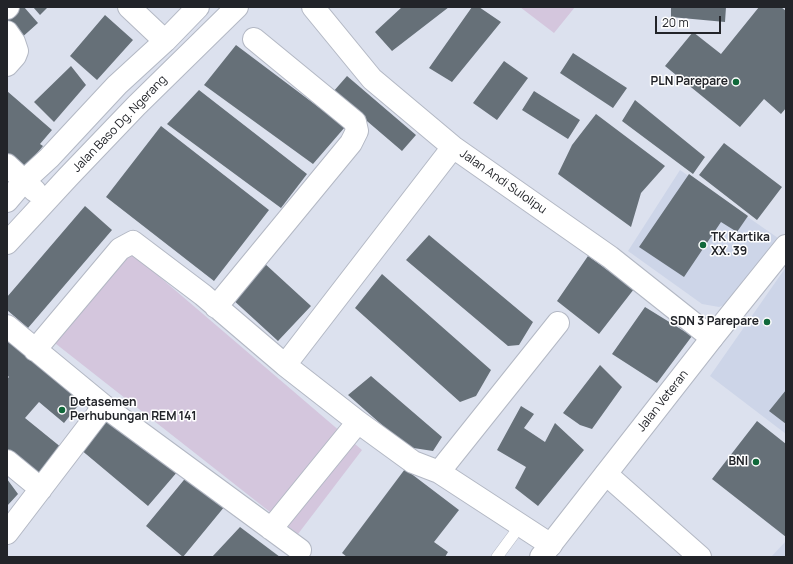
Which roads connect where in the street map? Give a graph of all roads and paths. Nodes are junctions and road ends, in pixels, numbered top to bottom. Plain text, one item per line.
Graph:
1 (129, 7) edge
2 (198, 7) edge
3 (237, 7) edge
4 (310, 8) edge
5 (7, 32) edge
6 (254, 39) dead end
7 (165, 41) junction
8 (7, 65) edge
9 (117, 85) junction
10 (136, 106) junction
11 (453, 147) junction
12 (7, 165) edge
13 (24, 181) junction
14 (7, 201) edge
15 (46, 201) junction
16 (7, 243) edge
17 (786, 246) edge
18 (216, 307) junction
19 (558, 323) dead end
20 (7, 326) edge
21 (712, 338) junction
22 (35, 350) junction
23 (285, 365) junction
24 (104, 406) junction
25 (358, 422) junction
26 (7, 461) edge
27 (439, 472) junction
28 (606, 474) junction
29 (41, 489) junction
30 (271, 529) junction
31 (7, 534) edge
32 (514, 534) dead end
33 (300, 550) dead end
34 (546, 551) edge
35 (497, 557) edge
36 (700, 557) edge

1 - 7 street
2 - 7 street
3 - 10 street, Jalan Baso Dg. Ngerang
4 - 11 street, Jalan Andi Sulolipu
5 - 8 street
6 - 18 street
7 - 9 street
9 - 10 street
9 - 13 street
10 - 15 street, Jalan Baso Dg. Ngerang
11 - 21 street, Jalan Andi Sulolipu
11 - 23 street
12 - 13 street
13 - 14 street
13 - 15 street
15 - 16 street, Jalan Baso Dg. Ngerang
17 - 21 street, Jalan Veteran
18 - 22 street
18 - 23 street
19 - 27 street
20 - 22 street
21 - 28 street, Jalan Veteran
22 - 24 street
23 - 25 street
24 - 29 street
24 - 30 street
25 - 27 street
25 - 30 street
26 - 29 street
27 - 34 street
28 - 34 street, Jalan Veteran
28 - 36 street
29 - 31 street
30 - 33 street
32 - 35 lane

